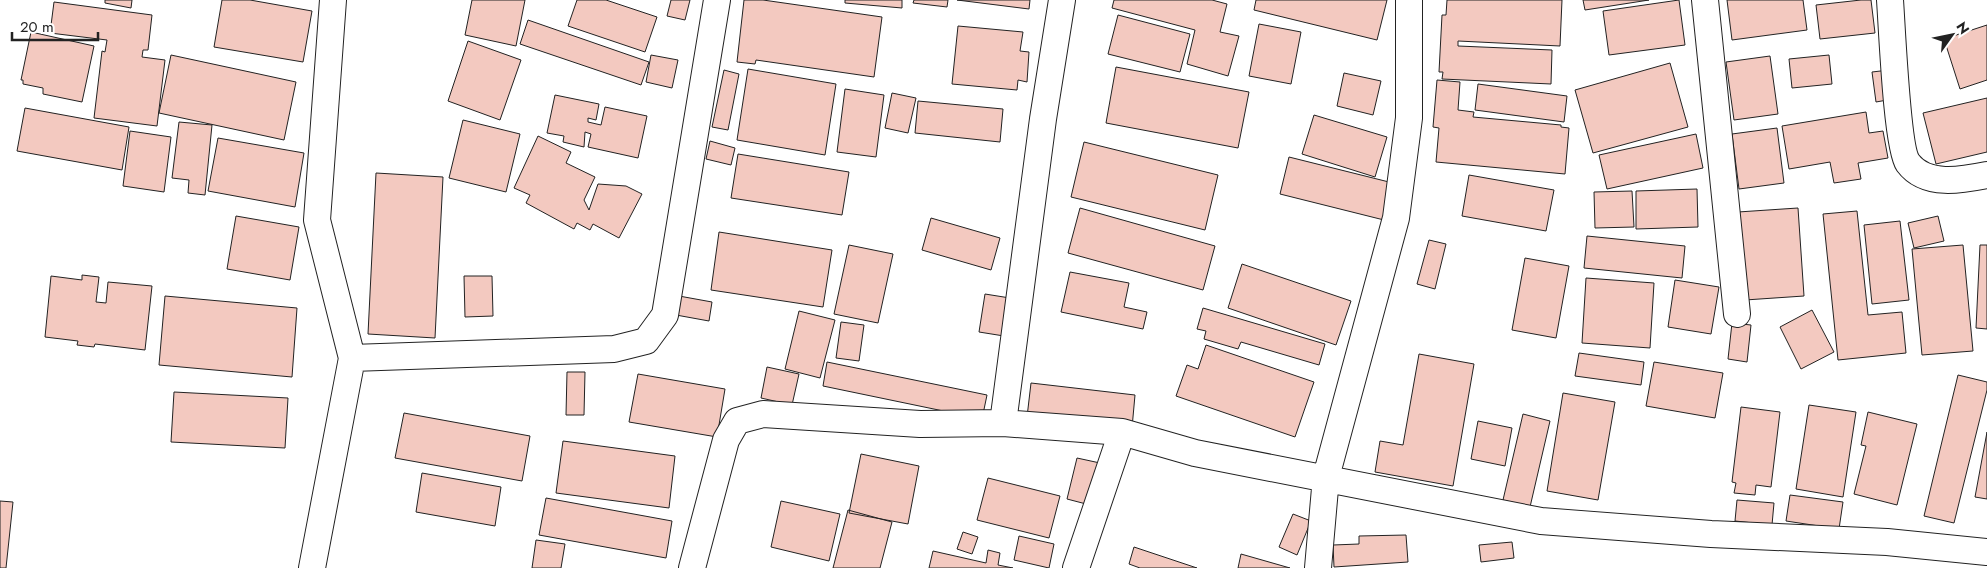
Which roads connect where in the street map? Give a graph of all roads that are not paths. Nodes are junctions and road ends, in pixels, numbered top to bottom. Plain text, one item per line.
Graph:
1 (333, 0) edge
2 (717, 0) edge
3 (1062, 0) edge
4 (1409, 0) edge
5 (1705, 0) edge
6 (1890, 0) edge
7 (1987, 175) edge
8 (1737, 314) dead end
9 (352, 358) junction
10 (1003, 423) junction
11 (1122, 432) junction
12 (1326, 477) junction
13 (1987, 552) edge
14 (312, 568) edge
15 (692, 568) edge
16 (1076, 568) edge
17 (1318, 568) edge

1 - 9 street
2 - 9 street
3 - 10 street
4 - 12 street
5 - 8 street
6 - 7 street
9 - 14 street
10 - 11 street
10 - 15 street
11 - 12 street
11 - 16 street
12 - 13 street
12 - 17 street

